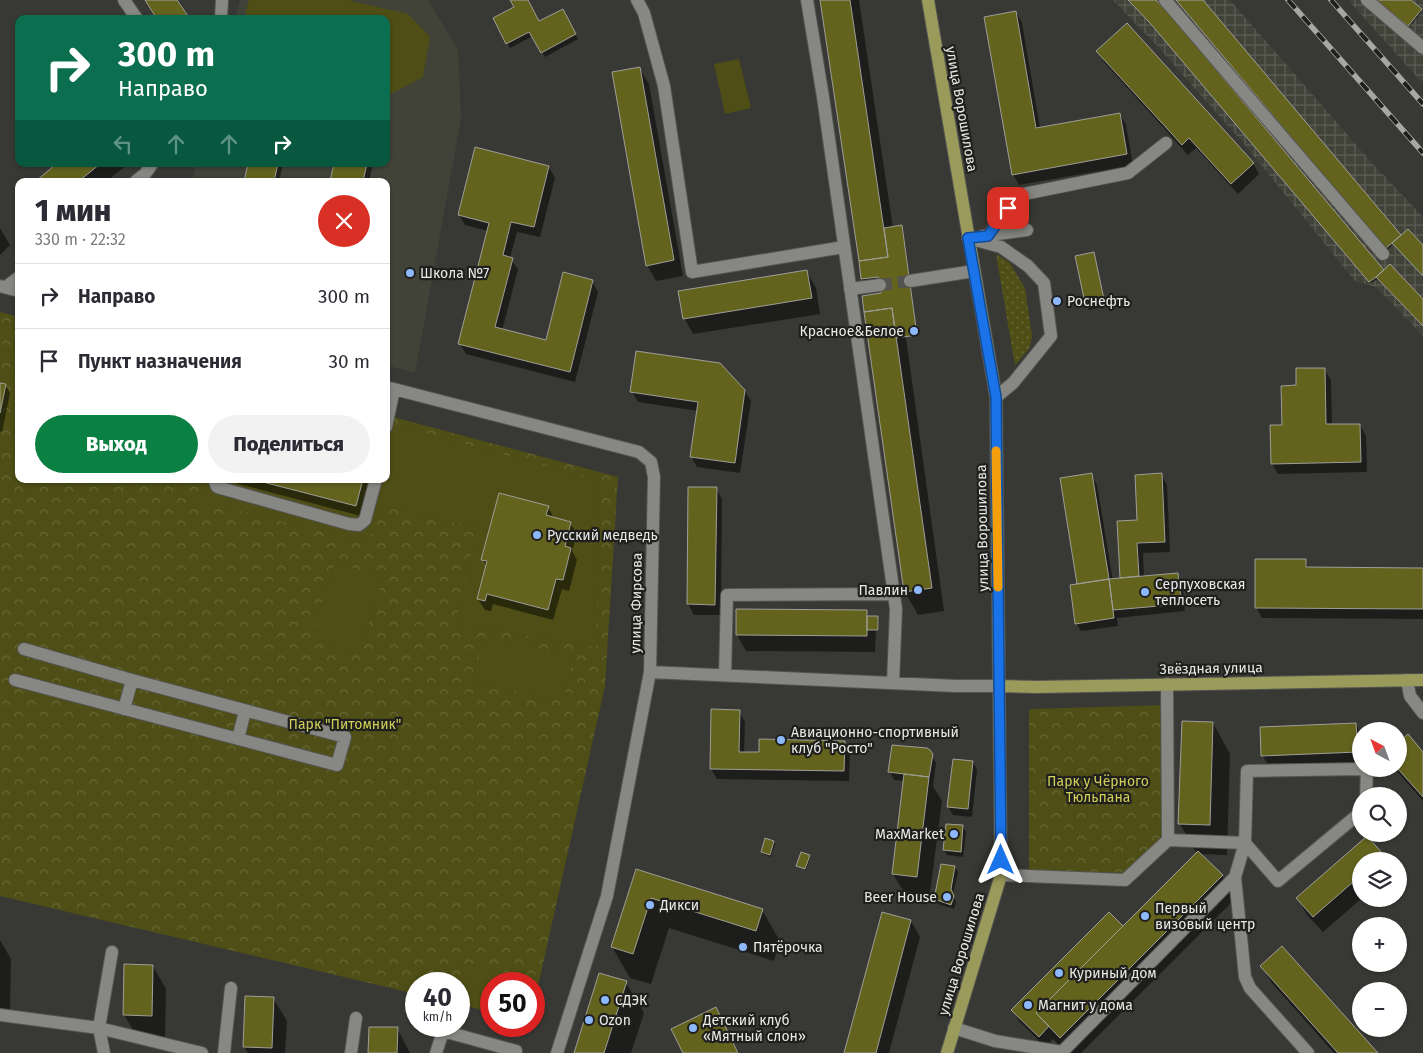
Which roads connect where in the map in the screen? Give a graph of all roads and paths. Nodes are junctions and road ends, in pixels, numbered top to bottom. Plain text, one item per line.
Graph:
1 (124, 0) edge
2 (222, 0) edge
3 (637, 0) edge
4 (807, 0) edge
5 (928, 0) edge
6 (1165, 0) edge
7 (1366, 0) edge
8 (134, 15) edge
9 (221, 15) edge
10 (1423, 48) edge
11 (1166, 143) dead end
12 (150, 167) edge
13 (139, 178) edge
14 (1027, 230) dead end
15 (988, 236) junction
16 (968, 238) junction
17 (844, 247) junction
18 (1383, 254) dead end
19 (974, 270) junction
20 (15, 279) edge
21 (910, 281) tunnel mouth
22 (880, 285) tunnel mouth
23 (3, 286) edge
24 (850, 289) junction
25 (15, 290) edge
26 (390, 388) edge
27 (996, 397) junction
28 (216, 483) edge
29 (375, 483) edge
30 (893, 594) junction
31 (24, 648) dead end
32 (650, 672) junction
33 (725, 675) junction
34 (15, 680) dead end
35 (132, 680) junction
36 (1407, 680) junction
37 (1423, 680) edge
38 (893, 683) junction
39 (1167, 684) junction
40 (1000, 686) junction
41 (124, 710) junction
42 (245, 711) junction
43 (1423, 712) edge
44 (238, 739) junction
45 (1352, 769) edge
46 (1352, 820) edge
47 (1168, 840) junction
48 (1245, 843) junction
49 (1001, 875) junction
50 (1235, 877) junction
51 (112, 952) dead end
52 (231, 988) dead end
53 (0, 1015) edge
54 (356, 1018) dead end
55 (99, 1028) junction
56 (954, 1028) junction
57 (1014, 1049) edge
58 (104, 1053) edge
59 (202, 1053) edge
60 (224, 1053) edge
61 (351, 1053) edge
62 (436, 1053) edge
63 (516, 1053) edge
64 (557, 1053) edge
65 (947, 1053) edge
66 (1062, 1053) edge
67 (1308, 1053) edge

1 - 8 street
2 - 9 street
3 - 17 street
4 - 17 street
5 - 16 main road, улица Ворошилова
6 - 18 street
7 - 10 street
11 - 15 street
12 - 13 street
14 - 15 street
15 - 16 street
16 - 19 main road, улица Ворошилова
16 - 27 street
17 - 24 street
19 - 21 street
19 - 27 main road, улица Ворошилова
20 - 23 street
22 - 24 street
23 - 25 street
24 - 30 street
26 - 32 street, улица Фирсова
27 - 40 main road, улица Ворошилова
28 - 29 street
30 - 33 street
30 - 38 street
31 - 35 street
32 - 33 street, улица Фирсова
32 - 64 street
33 - 38 street, улица Фирсова
34 - 41 street
35 - 41 street
35 - 42 street
36 - 37 main road, Звёздная улица
36 - 39 main road, Звёздная улица
36 - 43 street
38 - 40 street, улица Фирсова
39 - 40 main road, Звёздная улица
39 - 47 street
40 - 49 main road, улица Ворошилова
41 - 44 street
42 - 44 street
42 - 44 street
45 - 48 street
46 - 48 street
47 - 48 street
47 - 49 street
48 - 50 street
49 - 56 main road, улица Ворошилова
50 - 66 street
50 - 67 street
51 - 55 street
52 - 60 street
53 - 55 street
54 - 61 street
55 - 58 street
55 - 59 street
56 - 57 street
56 - 65 main road, улица Ворошилова
57 - 66 street
62 - 63 street

